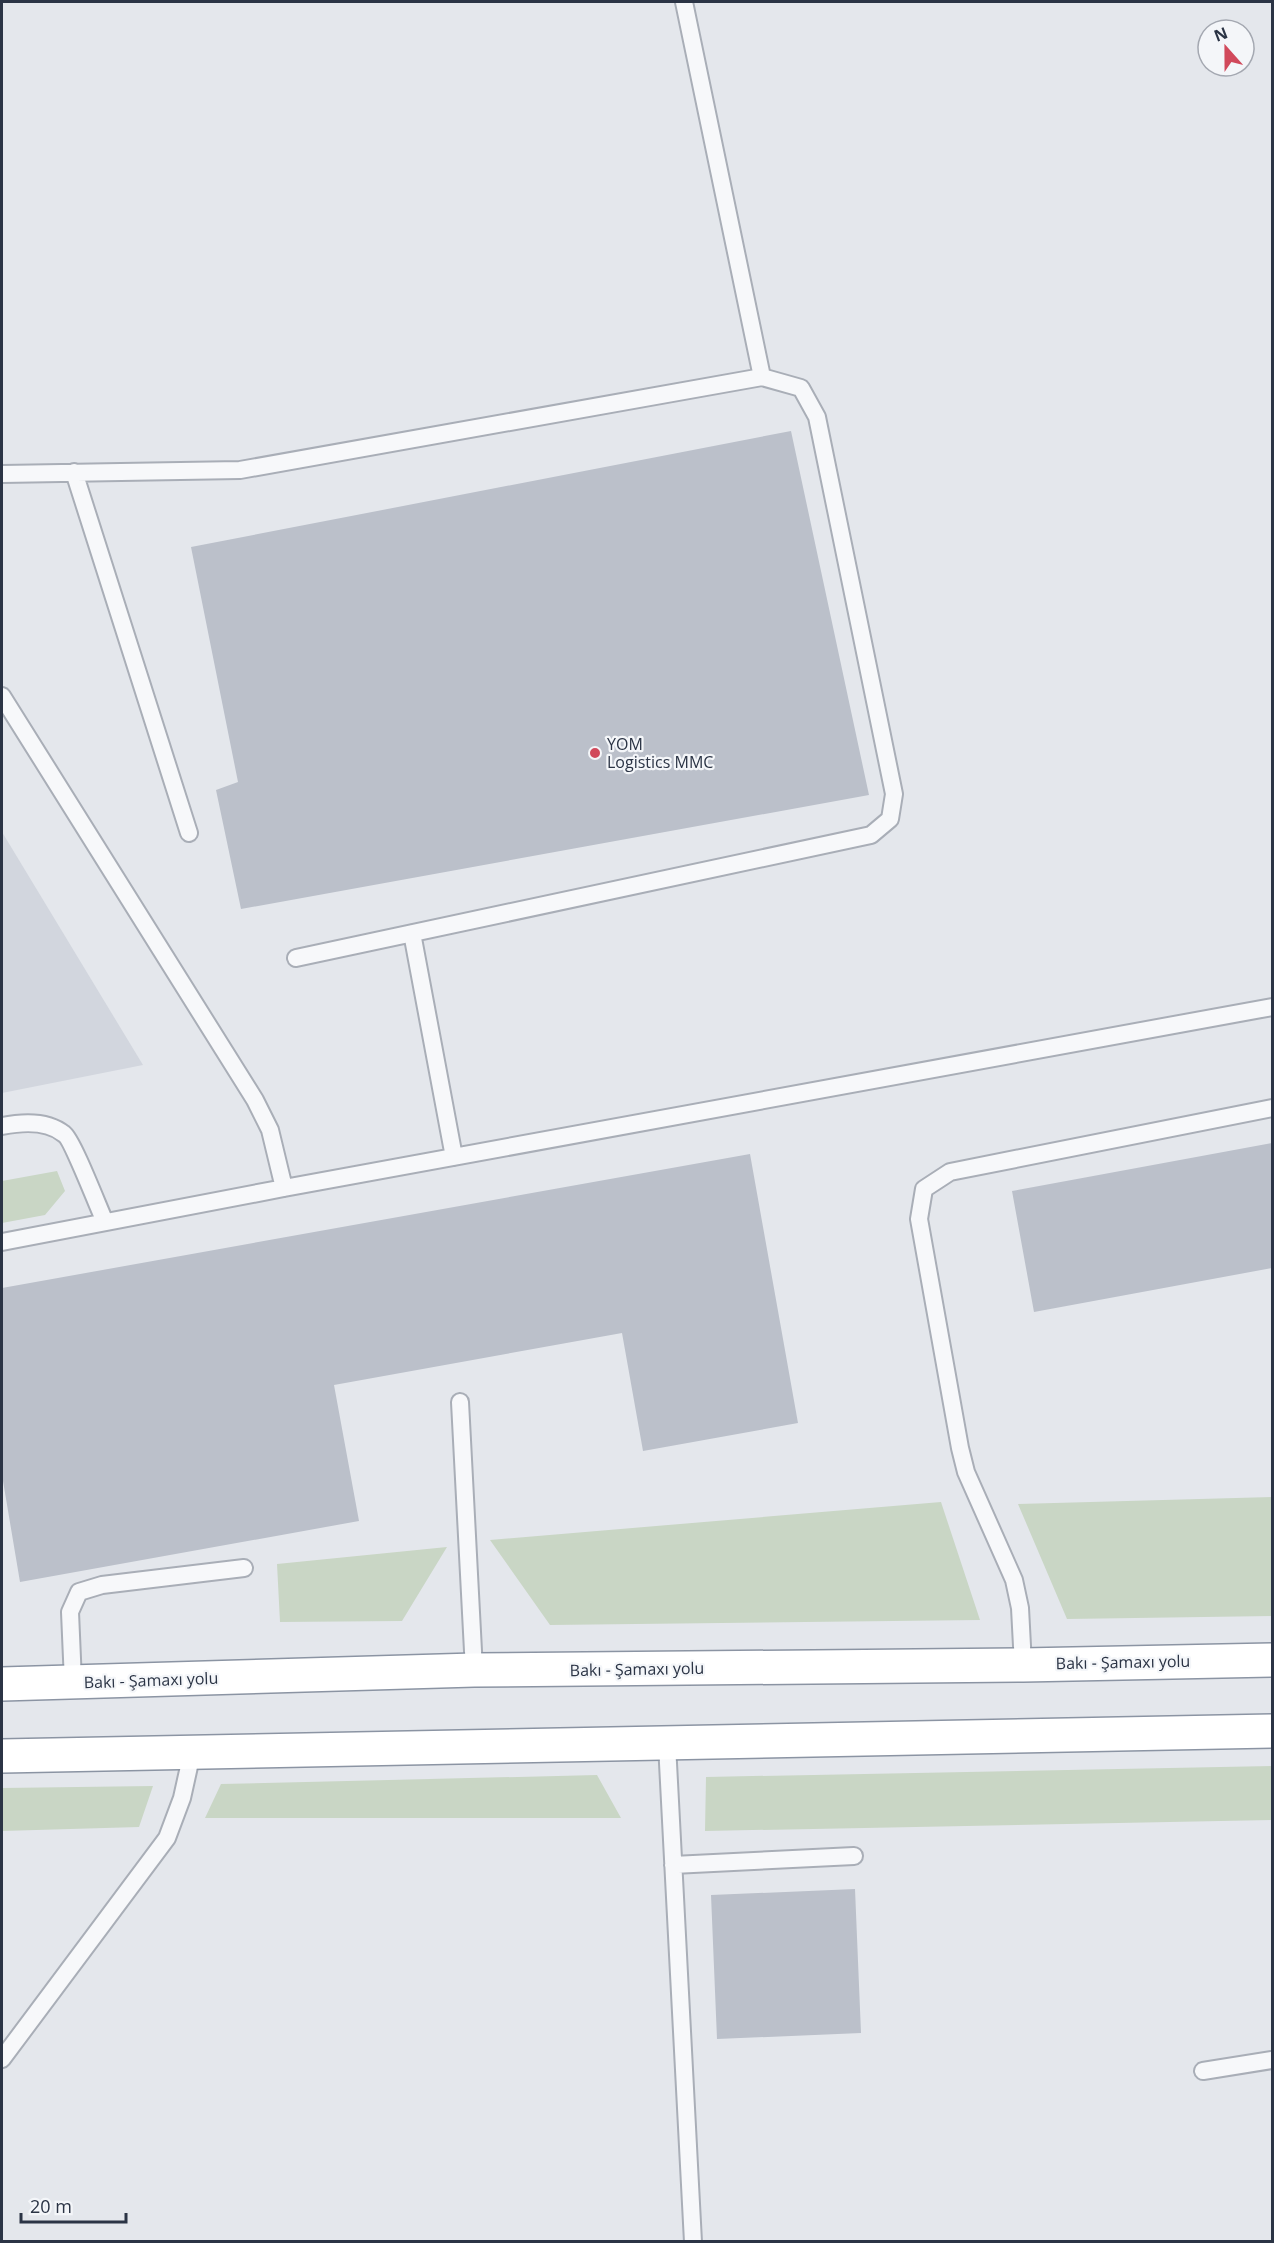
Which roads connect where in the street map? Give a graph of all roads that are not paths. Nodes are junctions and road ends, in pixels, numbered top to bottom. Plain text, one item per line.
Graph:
1 (684, 2) edge
2 (762, 377) junction
3 (74, 472) junction
4 (2, 474) edge
5 (2, 696) edge
6 (189, 832) dead end
7 (411, 933) junction
8 (296, 958) dead end
9 (1272, 1007) edge
10 (1272, 1108) edge
11 (2, 1126) edge
12 (454, 1157) junction
13 (284, 1188) junction
14 (105, 1222) junction
15 (2, 1242) edge
16 (460, 1402) dead end
17 (244, 1568) dead end
18 (1272, 1659) edge
19 (1023, 1665) junction
20 (474, 1670) junction
21 (73, 1682) junction
22 (2, 1684) edge
23 (1272, 1731) edge
24 (667, 1744) junction
25 (192, 1753) junction
26 (2, 1756) edge
27 (854, 1856) dead end
28 (673, 1865) junction
29 (2, 2059) edge
30 (1272, 2060) edge
31 (1203, 2071) dead end
32 (693, 2241) edge

1 - 2 lane
2 - 3 lane
2 - 7 lane
3 - 4 lane
3 - 6 lane
5 - 13 lane
7 - 8 lane
7 - 12 lane
9 - 12 lane
10 - 19 lane
11 - 14 lane
12 - 13 lane
13 - 14 lane
14 - 15 lane
16 - 20 lane
17 - 21 lane
18 - 19 highway, Bakı - Şamaxı yolu
19 - 20 highway, Bakı - Şamaxı yolu
20 - 21 highway, Bakı - Şamaxı yolu
21 - 22 highway, Bakı - Şamaxı yolu
23 - 24 highway
24 - 25 highway
24 - 28 lane
25 - 26 highway
25 - 29 lane
27 - 28 lane
28 - 32 lane
30 - 31 lane

